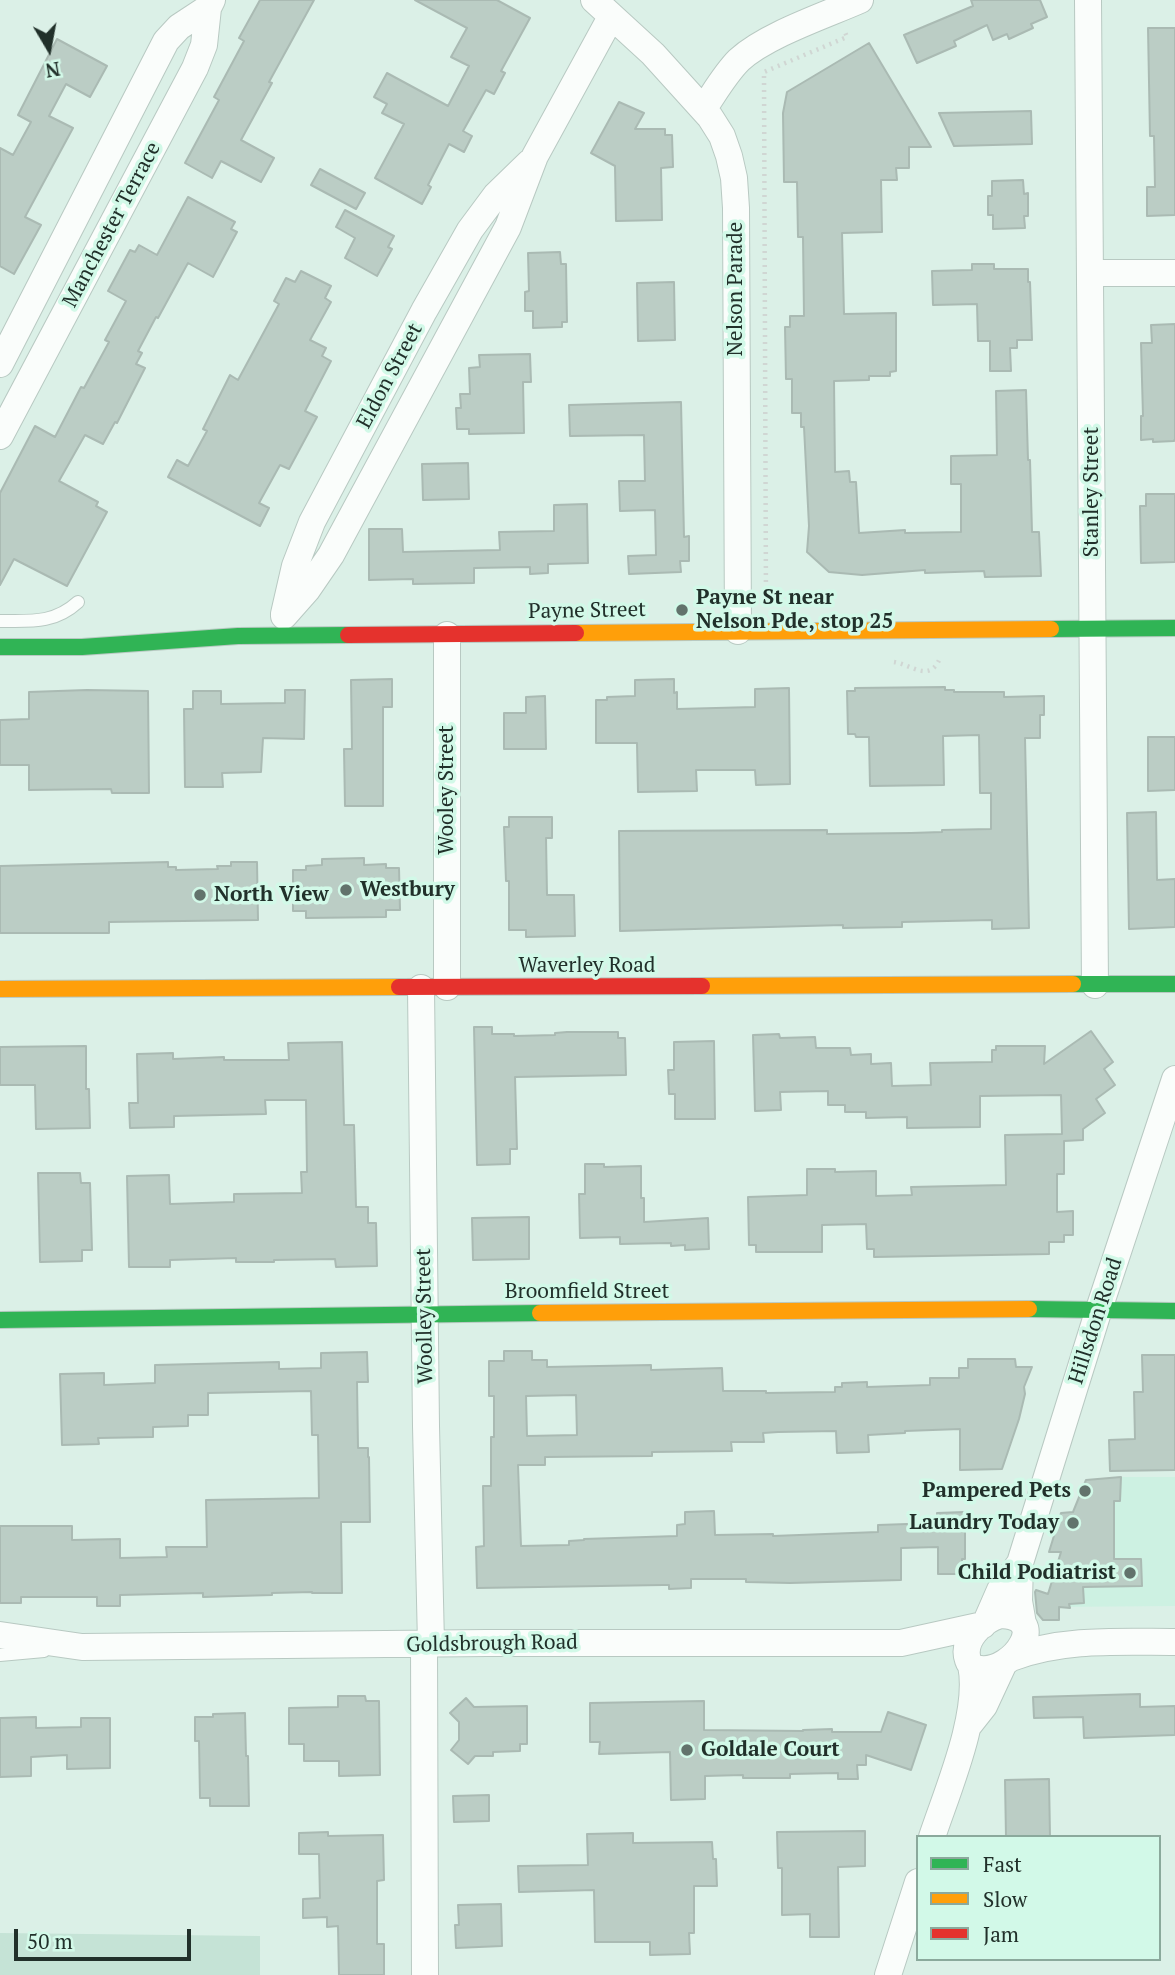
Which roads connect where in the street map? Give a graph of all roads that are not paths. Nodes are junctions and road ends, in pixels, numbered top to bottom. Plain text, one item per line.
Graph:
1 (860, 0) edge
2 (1088, 0) edge
3 (210, 4) edge
4 (602, 8) edge
5 (704, 108) junction
6 (1092, 273) junction
7 (1175, 273) edge
8 (0, 364) edge
9 (0, 436) edge
10 (78, 602) dead end
11 (0, 621) edge
12 (279, 626) junction
13 (1175, 628) edge
14 (1093, 629) junction
15 (738, 631) junction
16 (447, 635) junction
17 (0, 647) edge
18 (1175, 984) edge
19 (1095, 985) junction
20 (447, 987) junction
21 (421, 988) junction
22 (0, 989) edge
23 (1175, 1079) edge
24 (1099, 1309) junction
25 (1175, 1311) edge
26 (425, 1314) junction
27 (0, 1320) edge
28 (1020, 1563) junction
29 (984, 1624) junction
30 (1024, 1625) junction
31 (0, 1635) edge
32 (1079, 1642) junction
33 (1175, 1642) edge
34 (901, 1643) junction
35 (428, 1644) junction
36 (82, 1647) junction
37 (0, 1655) edge
38 (1008, 1660) junction
39 (970, 1664) junction
40 (968, 1727) junction
41 (933, 1835) edge
42 (916, 1888) edge
43 (425, 1975) edge
44 (888, 1975) edge

1 - 5 street
2 - 6 street, Stanley Street
3 - 8 street, Manchester Terrace
3 - 9 street, Manchester Terrace
4 - 5 street, Nelson Parade
4 - 12 street, Eldon Street
5 - 15 street, Nelson Parade
6 - 7 street
6 - 14 street, Stanley Street
10 - 11 lane
12 - 16 street, Payne Street
12 - 17 street, Payne Street
13 - 14 street, Payne Street
14 - 15 street, Payne Street
14 - 19 street, Stanley Street
15 - 16 street, Payne Street
16 - 20 street, Wooley Street
18 - 19 street, Waverley Road
19 - 20 street, Waverley Road
20 - 21 street, Waverley Road
21 - 22 street, Waverley Road
21 - 26 street, Woolley Street
23 - 24 street, Hillsdon Road
24 - 25 street, Broomfield Street
24 - 26 street, Broomfield Street
24 - 28 street, Hillsdon Road
26 - 27 street, Broomfield Street
26 - 35 street, Woolley Street
28 - 29 street, Hillsdon Road
28 - 30 street, Hillsdon Road
29 - 30 street
29 - 34 street, Goldsbrough Road
29 - 39 street
30 - 32 street
30 - 38 street
31 - 36 street, Goldsbrough Road
32 - 33 street
32 - 38 street
34 - 35 street, Goldsbrough Road
34 - 39 street, Goldsbrough Road
35 - 36 street, Goldsbrough Road
35 - 43 street, Woolley Street
36 - 37 lane, Goldsbrough Road
38 - 39 street
38 - 40 street
39 - 40 street
40 - 41 street
42 - 44 street

